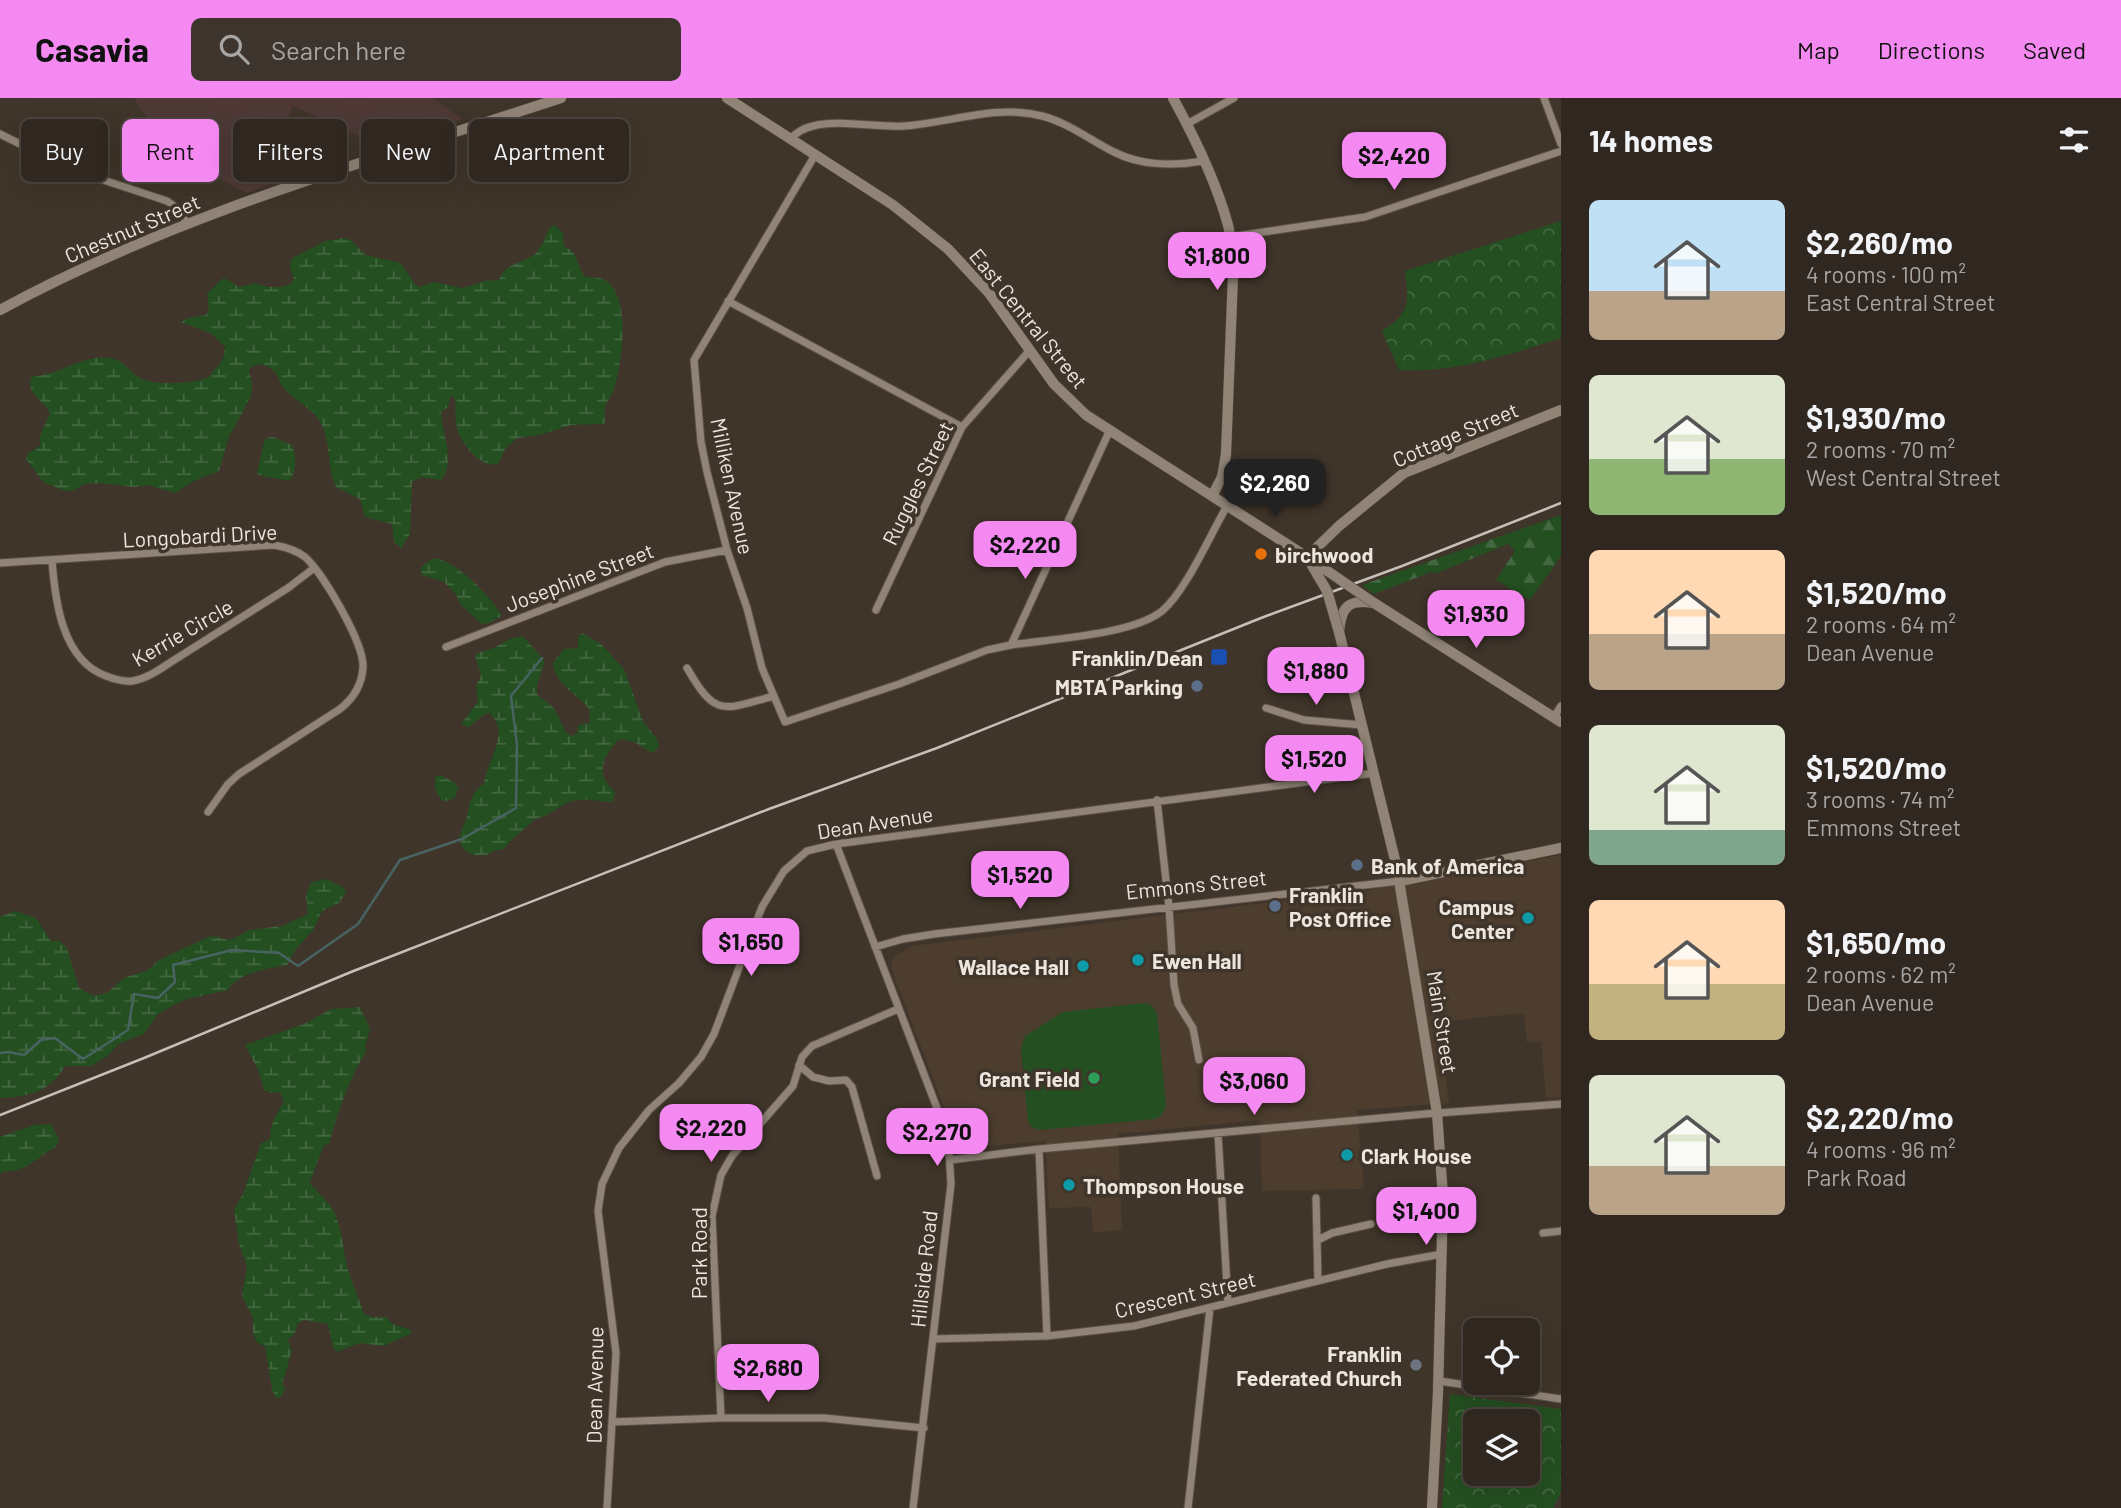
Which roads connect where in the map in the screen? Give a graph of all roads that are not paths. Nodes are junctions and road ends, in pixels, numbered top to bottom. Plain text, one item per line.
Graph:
1 (561, 98) edge
2 (727, 98) edge
3 (1173, 98) edge
4 (1234, 98) edge
5 (1544, 98) edge
6 (1187, 124) junction
7 (0, 134) edge
8 (790, 139) junction
9 (1561, 144) edge
10 (1561, 151) edge
11 (815, 155) junction
12 (1203, 161) junction
13 (187, 223) junction
14 (1229, 237) junction
15 (728, 301) junction
16 (0, 310) edge
17 (1031, 350) junction
18 (1561, 410) edge
19 (962, 427) junction
20 (1110, 432) junction
21 (1212, 496) junction
22 (1227, 506) junction
23 (727, 550) junction
24 (1307, 557) junction
25 (52, 560) junction
26 (0, 563) edge
27 (314, 568) junction
28 (1374, 603) junction
29 (876, 610) dead end
30 (1339, 632) junction
31 (1011, 645) junction
32 (446, 647) dead end
33 (687, 668) dead end
34 (774, 696) junction
35 (1561, 706) edge
36 (1266, 708) dead end
37 (1557, 720) edge
38 (1362, 725) junction
39 (1374, 773) junction
40 (1157, 800) junction
41 (208, 812) dead end
42 (836, 844) junction
43 (1561, 848) edge
44 (1400, 881) junction
45 (1168, 907) junction
46 (875, 947) junction
47 (898, 1009) junction
48 (1199, 1060) dead end
49 (799, 1065) junction
50 (1561, 1104) edge
51 (1437, 1113) junction
52 (1218, 1134) junction
53 (1040, 1149) junction
54 (950, 1160) junction
55 (877, 1176) dead end
56 (1316, 1198) dead end
57 (1371, 1224) dead end
58 (1561, 1231) edge
59 (1543, 1233) dead end
60 (1318, 1240) junction
61 (1442, 1254) junction
62 (1318, 1281) junction
63 (1228, 1303) junction
64 (1210, 1308) junction
65 (1047, 1336) junction
66 (933, 1339) junction
67 (1439, 1381) junction
68 (1561, 1399) edge
69 (721, 1418) junction
70 (612, 1422) junction
71 (924, 1428) junction
72 (607, 1508) edge
73 (913, 1508) edge
74 (1188, 1508) edge
75 (1432, 1508) edge

1 - 13 main road, Chestnut Street
2 - 8 main road, East Central Street
3 - 6 main road
4 - 6 street
5 - 9 street
6 - 12 main road
7 - 13 street
8 - 11 main road, East Central Street
8 - 12 street
10 - 14 street
11 - 15 street, Milliken Avenue
11 - 17 main road, East Central Street
12 - 14 main road
13 - 16 main road, Chestnut Street
14 - 21 main road
15 - 19 street
15 - 23 street, Milliken Avenue
17 - 19 street, Ruggles Street
17 - 20 main road, East Central Street
18 - 24 main road, Cottage Street
19 - 29 street, Ruggles Street
20 - 21 main road, East Central Street
20 - 31 street
21 - 22 main road, East Central Street
22 - 24 main road, East Central Street
22 - 31 street
23 - 32 street, Josephine Street
23 - 34 street, Milliken Avenue
24 - 28 main road, East Central Street, bridge
24 - 30 main road, Main Street, bridge
25 - 26 street, Longobardi Drive
25 - 27 street, Longobardi Drive
25 - 27 street, Kerrie Circle
27 - 41 street, Longobardi Drive
28 - 30 main road, bridge
28 - 37 main road, East Central Street
30 - 38 main road, Main Street
31 - 34 street, Milliken Avenue
33 - 34 street
35 - 37 street
36 - 38 street
38 - 39 main road, Main Street
39 - 40 street, Dean Avenue
39 - 44 main road, Main Street
40 - 42 street, Dean Avenue
40 - 45 street
42 - 46 street, Hillside Road
42 - 70 street, Dean Avenue
43 - 44 main road, Emmons Street
44 - 45 street, Emmons Street
44 - 51 main road, Main Street
45 - 46 street, Emmons Street
45 - 48 street
46 - 47 street, Hillside Road
47 - 49 street, Park Road
47 - 54 street, Hillside Road
49 - 55 street
49 - 69 street, Park Road
50 - 51 street
51 - 52 street
51 - 61 main road, Main Street
52 - 53 street
52 - 63 street
53 - 54 street
53 - 65 street
54 - 66 street, Hillside Road
56 - 60 street
57 - 60 street
58 - 59 street
60 - 62 street
61 - 62 street, Crescent Street
61 - 67 main road, Main Street
62 - 63 street, Crescent Street
63 - 64 street, Crescent Street
64 - 65 street, Crescent Street
64 - 74 street
65 - 66 street, Crescent Street
66 - 71 street, Hillside Road
67 - 68 street
67 - 75 main road, Main Street
69 - 70 street
69 - 71 street
70 - 72 street, Dean Avenue
71 - 73 street, Hillside Road

